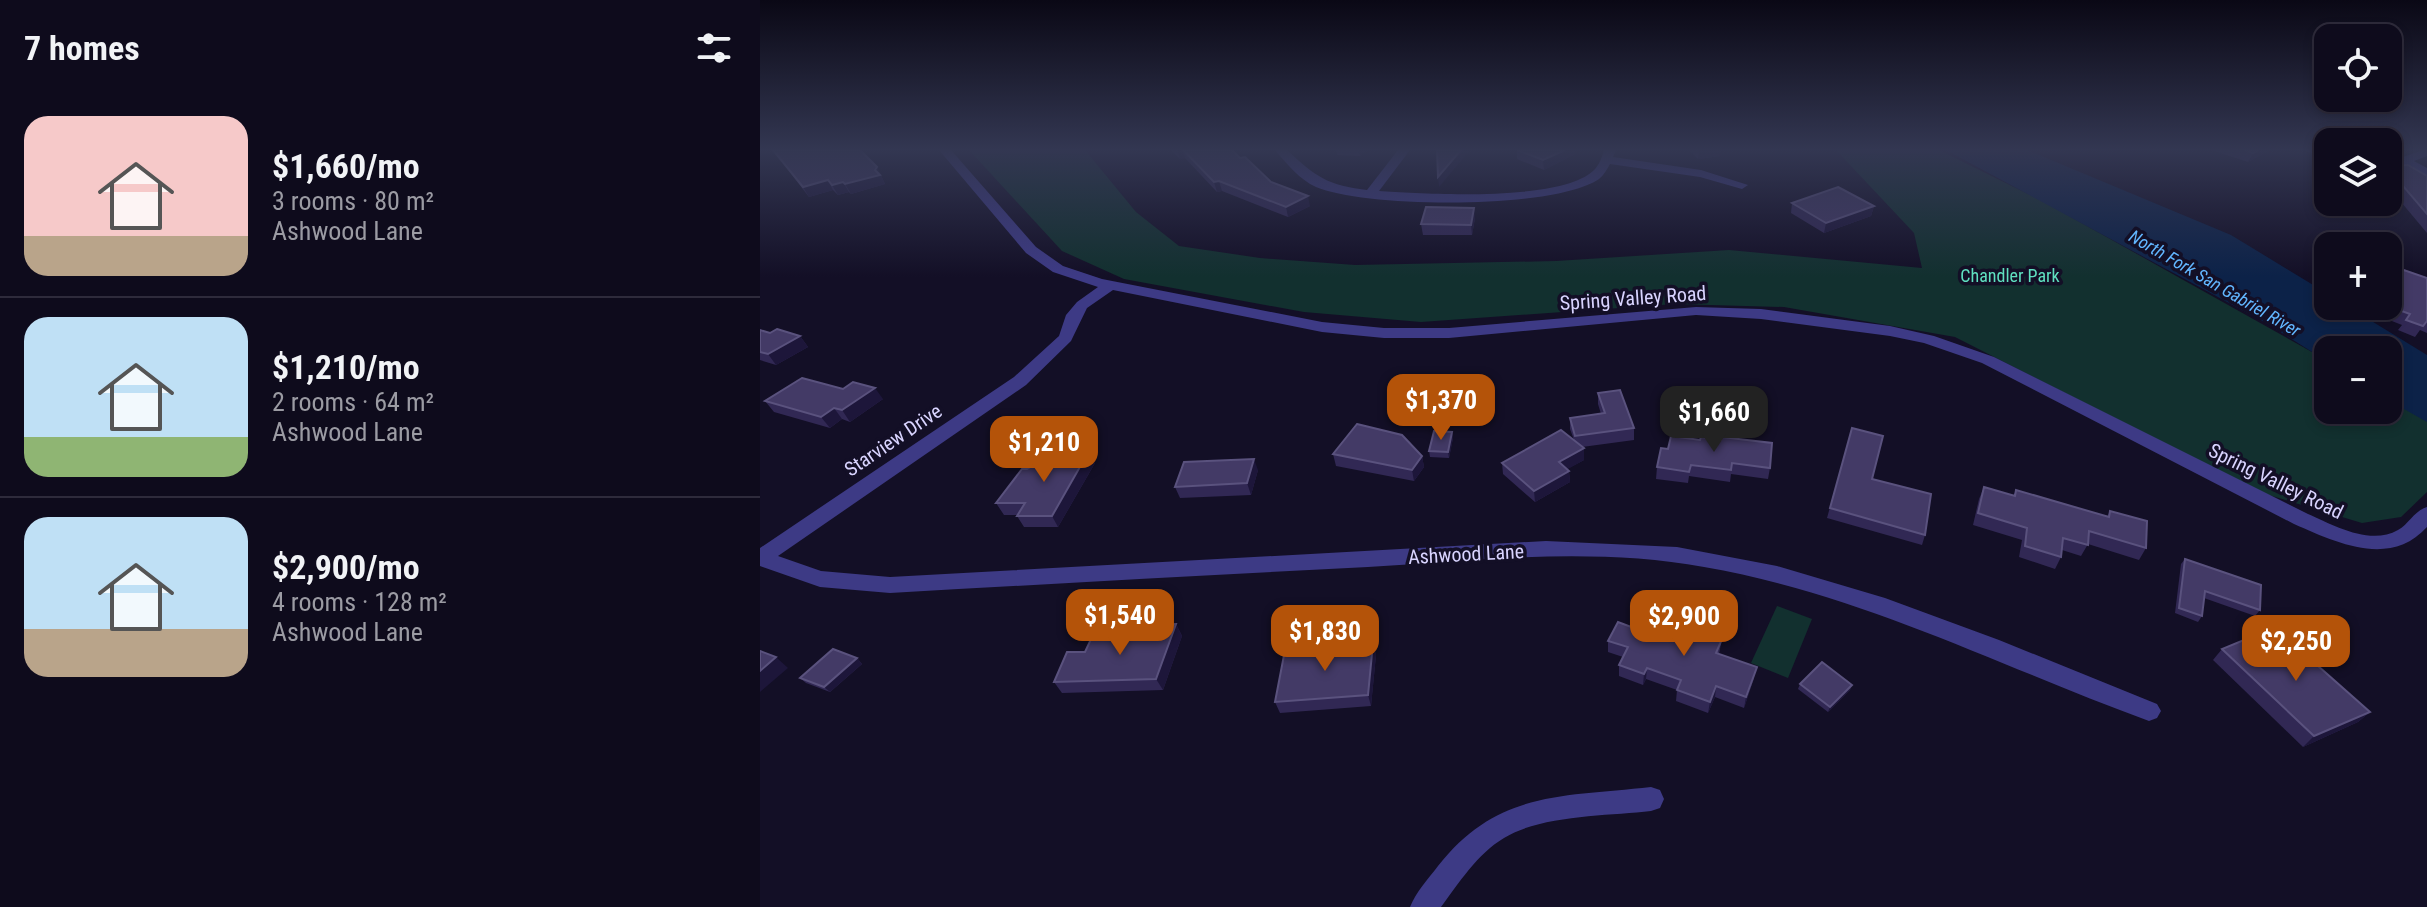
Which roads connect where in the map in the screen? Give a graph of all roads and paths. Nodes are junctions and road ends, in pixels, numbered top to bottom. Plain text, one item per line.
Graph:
1 (981, 192) edge
2 (1349, 192) edge
3 (1372, 192) edge
4 (1513, 192) edge
5 (1369, 196) junction
6 (1110, 286) junction
7 (2427, 514) edge
8 (760, 558) edge
9 (2149, 711) dead end
10 (1651, 799) dead end
11 (1424, 907) edge

1 - 6 street, Spring Valley Road
2 - 5 street
3 - 5 street
4 - 5 street
6 - 7 street, Spring Valley Road
6 - 8 street, Starview Drive
8 - 9 street, Ashwood Lane
10 - 11 street

